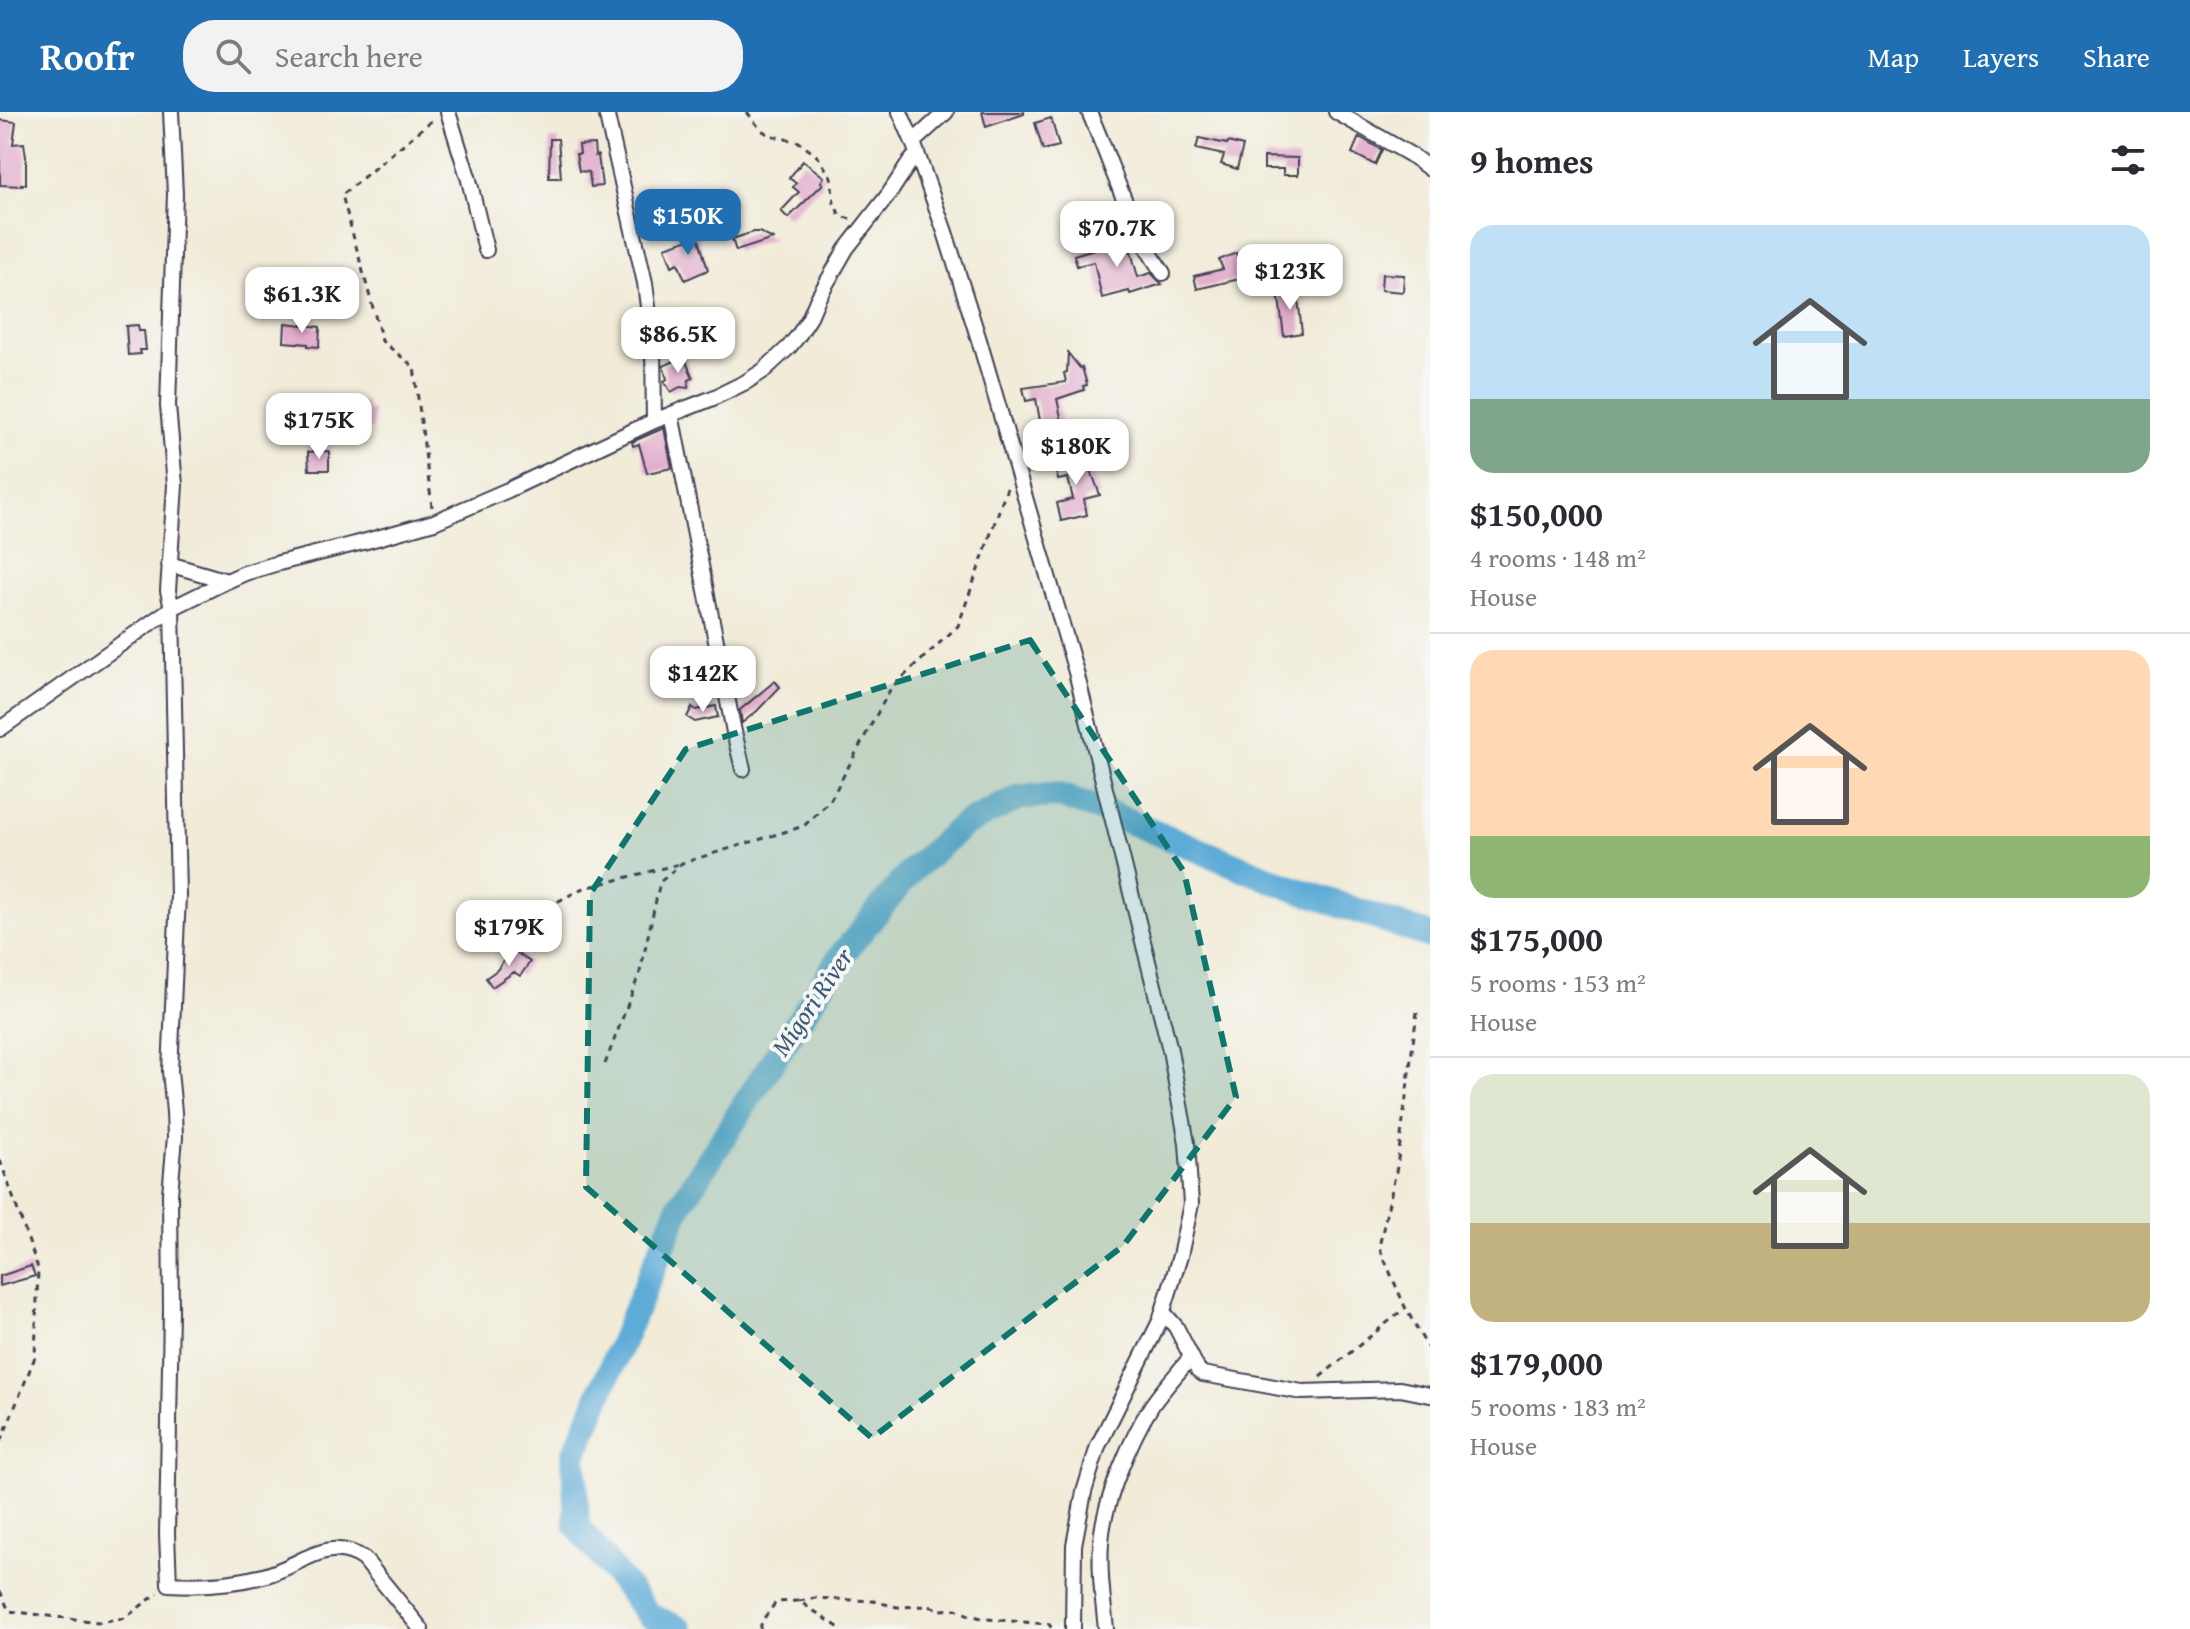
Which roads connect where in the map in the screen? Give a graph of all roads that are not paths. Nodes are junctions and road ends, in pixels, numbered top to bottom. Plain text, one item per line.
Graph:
1 (171, 112) edge
2 (445, 112) edge
3 (606, 112) edge
4 (900, 112) edge
5 (946, 112) edge
6 (1089, 112) edge
7 (1336, 112) edge
8 (915, 148) junction
9 (1430, 169) edge
10 (486, 250) dead end
11 (1163, 273) dead end
12 (671, 414) junction
13 (654, 421) junction
14 (169, 564) junction
15 (227, 581) junction
16 (172, 608) junction
17 (0, 729) edge
18 (743, 769) dead end
19 (1163, 1312) junction
20 (1191, 1357) junction
21 (1430, 1395) edge
22 (421, 1629) edge
23 (1073, 1629) edge
24 (1106, 1629) edge

1 - 14 street
2 - 10 street
3 - 13 street
4 - 8 street
5 - 8 street
6 - 11 street
7 - 9 street
8 - 12 street
8 - 19 street
12 - 13 street
12 - 18 street
13 - 15 street
14 - 15 street
14 - 16 street
15 - 16 street
16 - 17 street
16 - 22 street
19 - 20 street
19 - 23 street
20 - 21 street
20 - 24 street

